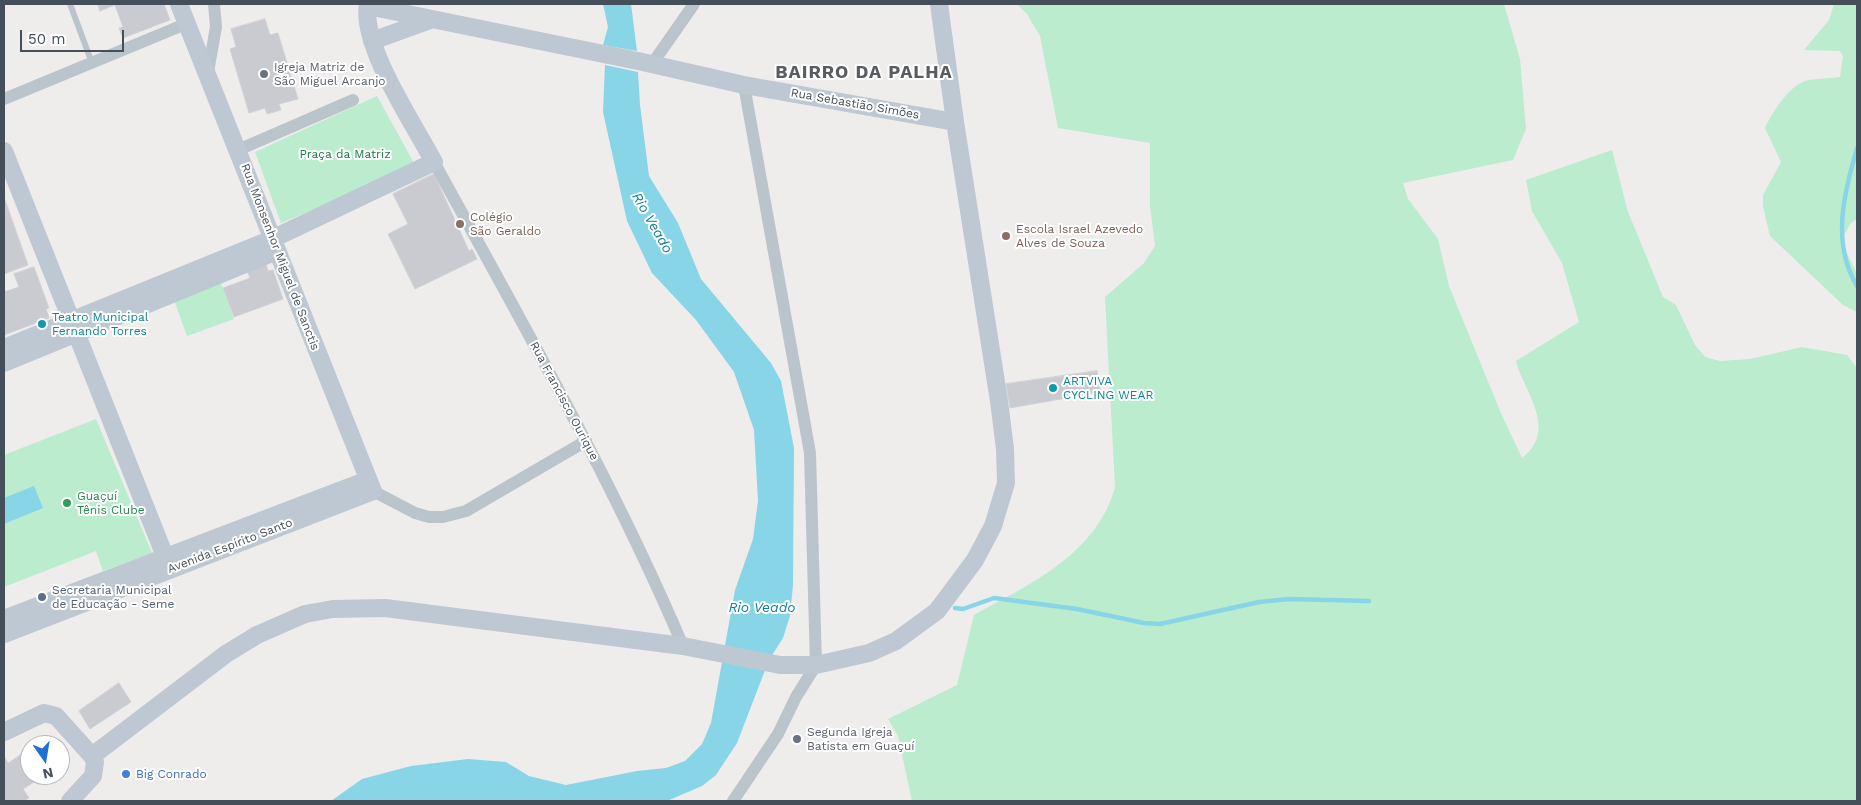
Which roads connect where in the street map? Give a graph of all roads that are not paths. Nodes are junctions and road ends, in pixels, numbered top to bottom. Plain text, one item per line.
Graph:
1 (70, 4) edge
2 (179, 4) edge
3 (214, 4) edge
4 (694, 4) edge
5 (939, 4) edge
6 (368, 5) edge
7 (430, 20) junction
8 (188, 23) junction
9 (372, 41) junction
10 (92, 63) junction
11 (645, 63) junction
12 (208, 72) junction
13 (744, 86) junction
14 (4, 99) edge
15 (353, 100) dead end
16 (955, 122) junction
17 (238, 150) junction
18 (4, 151) edge
19 (434, 162) junction
20 (274, 245) junction
21 (73, 327) junction
22 (4, 348) edge
23 (4, 363) edge
24 (586, 441) junction
25 (371, 485) junction
26 (167, 563) junction
27 (4, 619) edge
28 (4, 634) edge
29 (683, 646) junction
30 (816, 666) junction
31 (4, 732) edge
32 (92, 756) junction
33 (76, 799) edge
34 (733, 801) edge

1 - 10 lane
2 - 8 street, Rua Monsenhor Miguel de Sanctis
3 - 12 street
4 - 11 street
5 - 16 street
6 - 7 street, Rua Sebastião Simões
6 - 9 street
7 - 9 street
7 - 11 street, Rua Sebastião Simões
8 - 10 street
8 - 12 street, Rua Monsenhor Miguel de Sanctis
9 - 19 street
10 - 14 street
11 - 13 street, Rua Sebastião Simões
12 - 17 street, Rua Monsenhor Miguel de Sanctis
13 - 16 street, Rua Sebastião Simões
13 - 30 street
15 - 17 street
16 - 30 street
17 - 20 street, Rua Monsenhor Miguel de Sanctis
18 - 21 street
19 - 20 street
19 - 24 street, Rua Francisco Ourique
20 - 21 street
20 - 25 street, Rua Monsenhor Miguel de Sanctis
21 - 22 street
21 - 23 street
21 - 26 street
24 - 25 street
24 - 29 street, Rua Francisco Ourique
25 - 26 street, Avenida Espírito Santo
26 - 27 street, Avenida Espírito Santo
26 - 28 street, Avenida Espírito Santo
29 - 30 street
29 - 32 street
30 - 34 street
31 - 32 street
32 - 33 street

